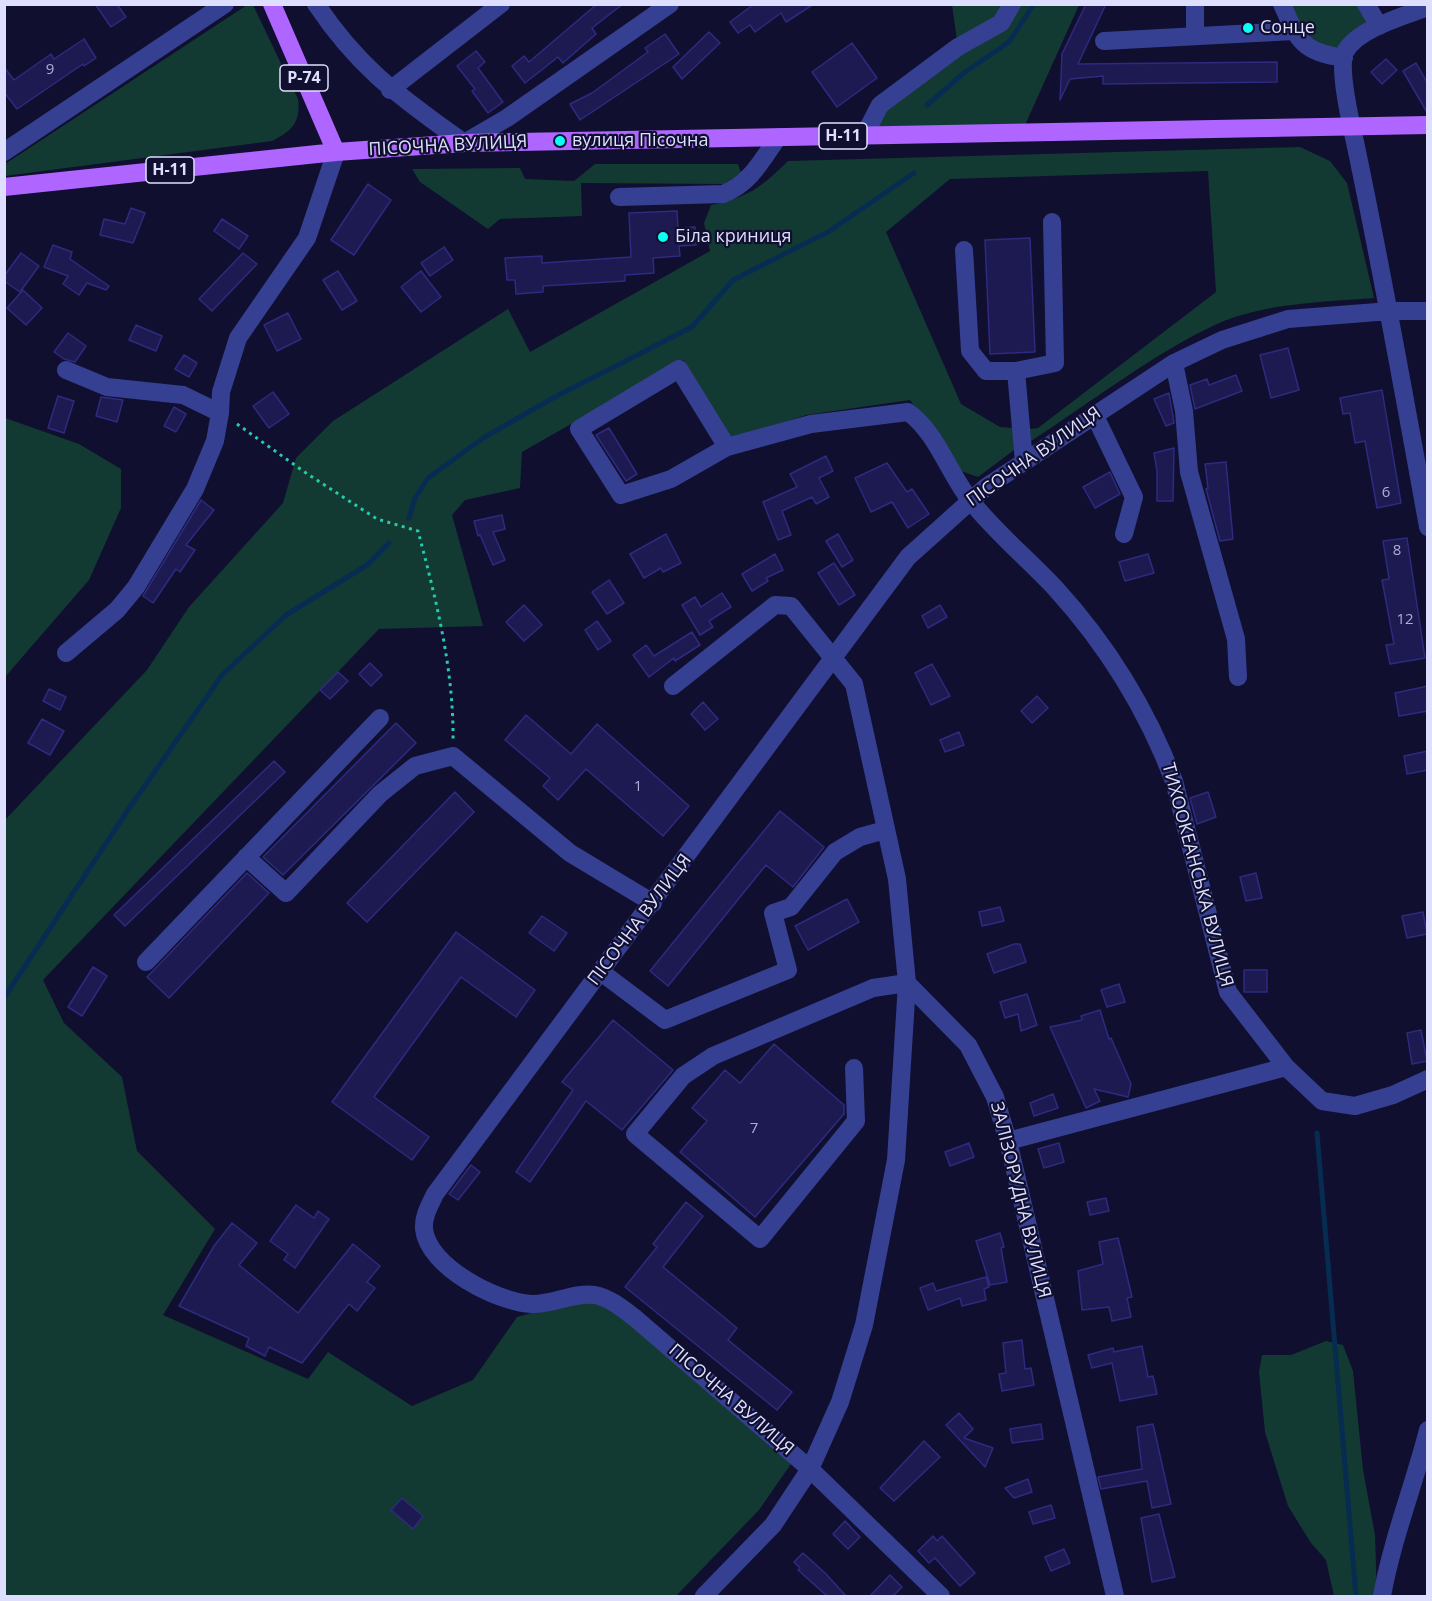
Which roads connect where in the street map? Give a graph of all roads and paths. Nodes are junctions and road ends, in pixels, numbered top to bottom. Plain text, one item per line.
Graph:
1 (225, 4) edge
2 (272, 4) edge
3 (316, 4) edge
4 (501, 4) edge
5 (670, 4) edge
6 (1012, 4) edge
7 (1194, 4) edge
8 (1282, 4) edge
9 (1366, 4) edge
10 (1428, 7) edge
11 (1379, 26) junction
12 (1294, 31) junction
13 (1195, 36) junction
14 (1104, 41) dead end
15 (1344, 58) junction
16 (390, 90) junction
17 (1351, 125) junction
18 (1428, 125) edge
19 (864, 136) junction
20 (778, 137) junction
21 (464, 143) junction
22 (4, 152) edge
23 (336, 152) junction
24 (4, 187) edge
25 (619, 196) dead end
26 (1052, 222) dead end
27 (964, 250) dead end
28 (1390, 311) junction
29 (1428, 311) edge
30 (1174, 363) junction
31 (66, 370) dead end
32 (1016, 371) junction
33 (220, 413) junction
34 (1094, 414) junction
35 (727, 447) junction
36 (1023, 462) junction
37 (1424, 490) edge
38 (970, 500) junction
39 (1428, 527) edge
40 (1124, 534) dead end
41 (66, 653) dead end
42 (834, 659) junction
43 (1238, 676) dead end
44 (673, 686) dead end
45 (380, 717) dead end
46 (453, 756) junction
47 (885, 830) junction
48 (246, 857) junction
49 (652, 903) junction
50 (146, 962) dead end
51 (601, 972) junction
52 (908, 983) junction
53 (1286, 1067) junction
54 (854, 1068) dead end
55 (1428, 1079) edge
56 (1008, 1141) junction
57 (1428, 1430) edge
58 (810, 1469) junction
59 (704, 1596) edge
60 (941, 1596) edge
61 (1114, 1596) edge
62 (1383, 1596) edge

1 - 22 street
2 - 23 main road, Р-74
3 - 16 street
4 - 16 street
5 - 21 street
6 - 19 street
7 - 13 street
8 - 12 street
9 - 11 street
10 - 11 street
11 - 15 street
12 - 13 street
12 - 15 street
13 - 14 street
15 - 17 street
16 - 21 street
17 - 18 main road, Н-11
17 - 19 main road, ПІСОЧНА ВУЛИЦЯ / Н-11
17 - 28 street
19 - 20 main road, ПІСОЧНА ВУЛИЦЯ / Н-11
20 - 21 main road, ПІСОЧНА ВУЛИЦЯ / Н-11
20 - 25 street
21 - 23 main road, ПІСОЧНА ВУЛИЦЯ / Н-11
23 - 24 main road, ПІСОЧНА ВУЛИЦЯ / Н-11
23 - 33 street
26 - 32 street
27 - 32 street
28 - 29 street, ПІСОЧНА ВУЛИЦЯ
28 - 30 street, ПІСОЧНА ВУЛИЦЯ
28 - 37 street
30 - 34 street, ПІСОЧНА ВУЛИЦЯ
30 - 43 street
31 - 33 street
32 - 36 street
33 - 41 street
33 - 46 path
34 - 36 street, ПІСОЧНА ВУЛИЦЯ
34 - 40 street
35 - 35 street, ТИХООКЕАНСЬКА ВУЛИЦЯ
35 - 38 street, ТИХООКЕАНСЬКА ВУЛИЦЯ
36 - 38 street, ПІСОЧНА ВУЛИЦЯ
37 - 39 street
38 - 42 street, ПІСОЧНА ВУЛИЦЯ
38 - 53 street, ТИХООКЕАНСЬКА ВУЛИЦЯ
42 - 44 street
42 - 47 street
42 - 49 street, ПІСОЧНА ВУЛИЦЯ
45 - 48 street
46 - 48 street
46 - 49 street
47 - 51 street
47 - 52 street
48 - 50 street
49 - 51 street, ПІСОЧНА ВУЛИЦЯ
51 - 58 street, ПІСОЧНА ВУЛИЦЯ
52 - 54 street
52 - 56 street, ЗАЛІЗОРУДНА ВУЛИЦЯ
52 - 58 street
53 - 55 street, ТИХООКЕАНСЬКА ВУЛИЦЯ
53 - 56 street
56 - 61 street, ЗАЛІЗОРУДНА ВУЛИЦЯ
57 - 62 street
58 - 59 street
58 - 60 street, ПІСОЧНА ВУЛИЦЯ

